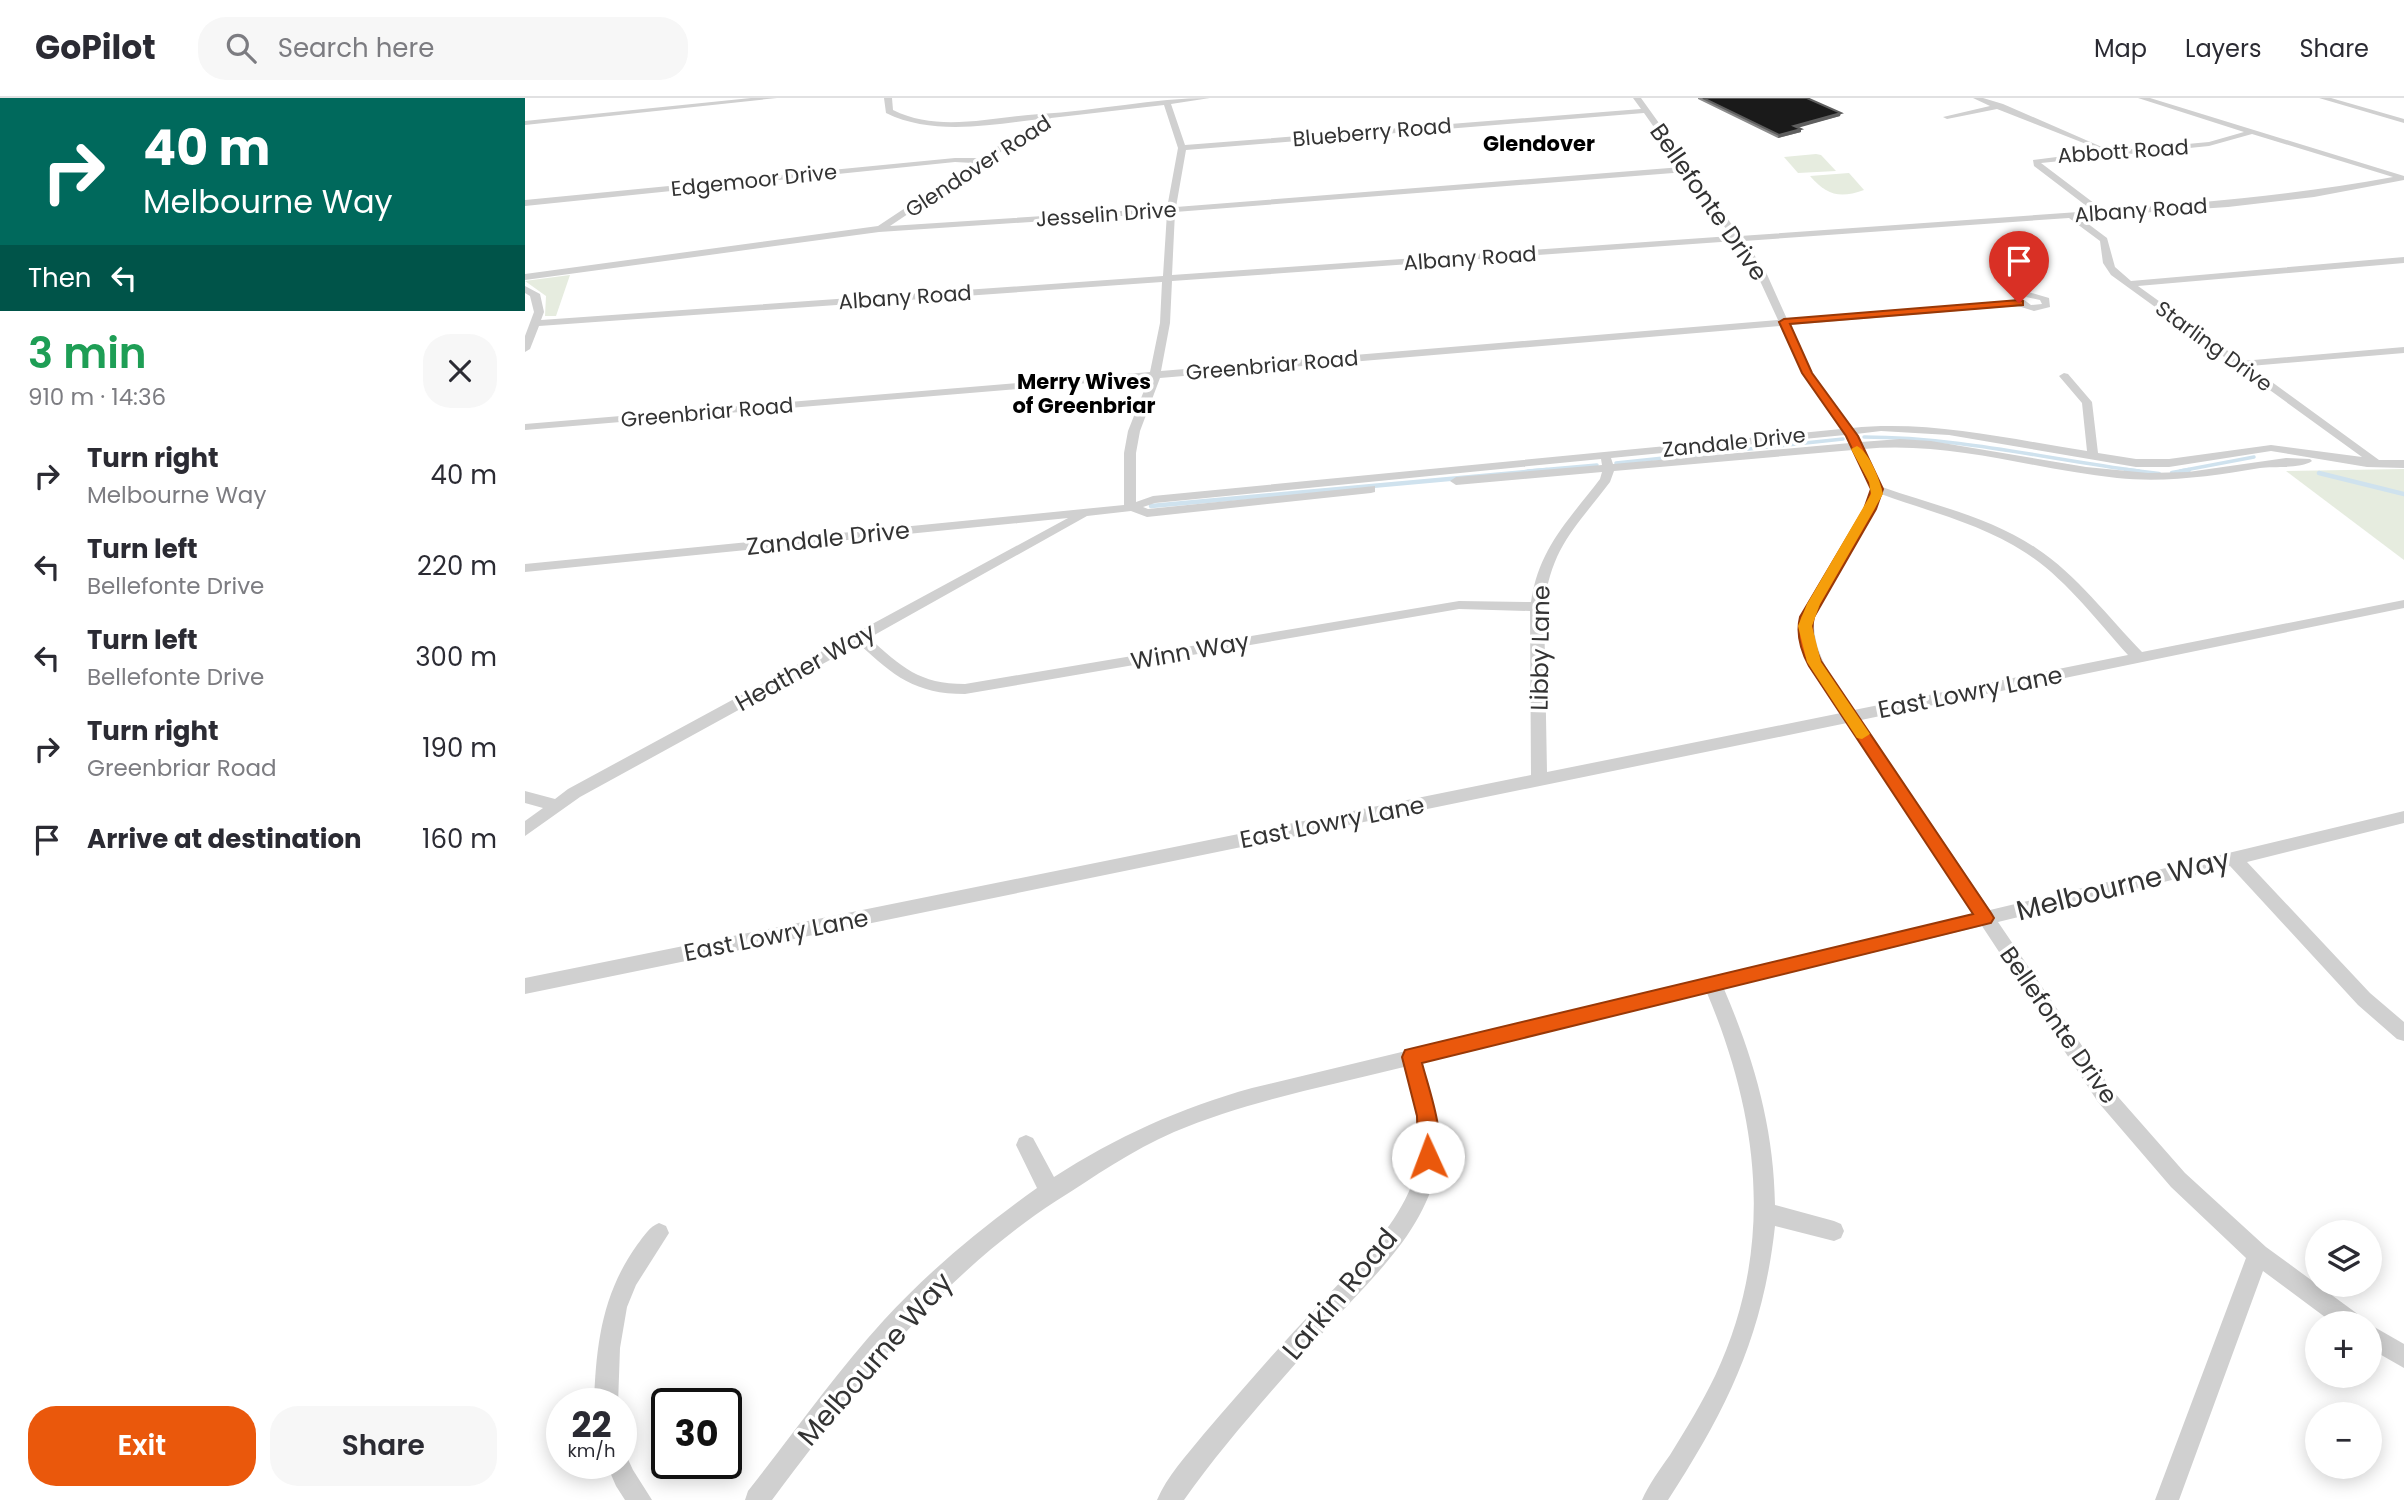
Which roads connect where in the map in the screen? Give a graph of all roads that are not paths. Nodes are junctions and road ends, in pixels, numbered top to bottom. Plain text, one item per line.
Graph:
1 (773, 98) edge
2 (888, 98) edge
3 (1206, 98) edge
4 (1637, 98) edge
5 (1977, 98) edge
6 (2142, 98) edge
7 (2323, 98) edge
8 (619, 100) dead end
9 (1167, 102) junction
10 (2000, 106) junction
11 (1646, 111) junction
12 (613, 114) junction
13 (1054, 115) junction
14 (1947, 117) dead end
15 (2404, 121) edge
16 (525, 123) edge
17 (2252, 132) junction
18 (1182, 148) junction
19 (2113, 152) junction
20 (982, 161) junction
21 (1688, 169) junction
22 (2404, 178) edge
23 (525, 202) edge
24 (1171, 210) junction
25 (2101, 213) junction
26 (2071, 215) junction
27 (879, 229) junction
28 (1737, 239) junction
29 (2404, 260) edge
30 (525, 277) edge
31 (1167, 279) junction
32 (2130, 284) junction
33 (525, 289) edge
34 (2019, 303) dead end
35 (1784, 322) junction
36 (535, 323) junction
37 (525, 349) edge
38 (2404, 350) edge
39 (2239, 364) junction
40 (1154, 375) junction
41 (2064, 376) dead end
42 (525, 427) edge
43 (1848, 430) junction
44 (1855, 444) junction
45 (1603, 455) junction
46 (2093, 456) junction
47 (2378, 463) junction
48 (2404, 464) edge
49 (1609, 469) junction
50 (1877, 489) junction
51 (1130, 508) junction
52 (1090, 512) junction
53 (525, 568) edge
54 (2404, 604) edge
55 (1537, 607) junction
56 (860, 637) junction
57 (2139, 658) junction
58 (1850, 716) junction
59 (1539, 780) junction
60 (525, 797) edge
61 (555, 805) junction
62 (2404, 817) edge
63 (525, 830) edge
64 (2233, 858) junction
65 (1985, 918) junction
66 (1713, 985) junction
67 (525, 986) edge
68 (2404, 1033) edge
69 (1411, 1057) junction
70 (1026, 1144) dead end
71 (1051, 1193) junction
72 (1765, 1213) junction
73 (1834, 1231) dead end
74 (659, 1233) dead end
75 (2258, 1255) junction
76 (2335, 1311) edge
77 (2382, 1343) edge
78 (2404, 1357) edge
79 (606, 1388) edge
80 (625, 1479) edge
81 (640, 1500) edge
82 (757, 1500) edge
83 (1169, 1500) edge
84 (1654, 1500) edge
85 (2167, 1500) edge

1 - 12 street
2 - 13 street
3 - 9 street, Glendover Road
4 - 11 street, Bellefonte Drive
5 - 10 street
6 - 17 street
7 - 15 street
8 - 12 street
9 - 13 street, Glendover Road
9 - 18 street
10 - 14 street
10 - 19 street
11 - 18 street, Blueberry Road
11 - 21 street, Bellefonte Drive
12 - 16 street
13 - 20 street, Glendover Road
17 - 19 street, Abbott Road
17 - 22 street
18 - 24 street
19 - 25 street, Abbott Road
20 - 23 street, Edgemoor Drive
20 - 27 street, Glendover Road
21 - 24 street, Jesselin Drive
21 - 28 street, Bellefonte Drive
22 - 25 street, Albany Road
24 - 27 street, Jesselin Drive
24 - 31 street
25 - 26 street, Albany Road
26 - 28 street, Albany Road
26 - 32 street, Starling Drive
27 - 30 street, Jesselin Drive
28 - 31 street, Albany Road
28 - 35 street, Bellefonte Drive
29 - 32 street
31 - 36 street, Albany Road
31 - 40 street
32 - 39 street, Starling Drive
33 - 36 street
34 - 35 street, Greenbriar Road
35 - 40 street, Greenbriar Road
35 - 43 street, Bellefonte Drive
36 - 37 street
38 - 39 street
39 - 47 street, Starling Drive
40 - 42 street, Greenbriar Road
40 - 51 street
41 - 46 street
43 - 44 street, Bellefonte Drive
43 - 45 street, Zandale Drive
43 - 46 street, Zandale Drive
44 - 47 street, Zandale Drive
44 - 49 street, Zandale Drive
44 - 50 street, Bellefonte Drive
45 - 49 street
45 - 51 street, Zandale Drive
46 - 47 street, Zandale Drive
47 - 48 street, Zandale Drive
49 - 51 street, Zandale Drive
49 - 55 street, Libby Lane
50 - 57 street
50 - 58 street, Bellefonte Drive
51 - 52 street, Zandale Drive
52 - 53 street, Zandale Drive
52 - 56 street, Heather Way
54 - 57 street, East Lowry Lane
55 - 56 street, Winn Way
55 - 59 street, Libby Lane
56 - 61 street, Heather Way
57 - 58 street, East Lowry Lane
58 - 59 street, East Lowry Lane
58 - 65 street, Bellefonte Drive
59 - 67 street, East Lowry Lane
60 - 61 street
61 - 63 street, Heather Way
62 - 64 street, Melbourne Way
64 - 65 street, Melbourne Way
64 - 68 street
65 - 66 street, Melbourne Way
65 - 75 street, Bellefonte Drive
66 - 69 street, Melbourne Way
66 - 72 street
69 - 71 street, Melbourne Way
69 - 83 street, Larkin Road
70 - 71 street
71 - 82 street, Melbourne Way
72 - 73 street
72 - 84 street
74 - 79 street
75 - 76 street, Bellefonte Drive
75 - 85 street
77 - 78 street
80 - 81 street

